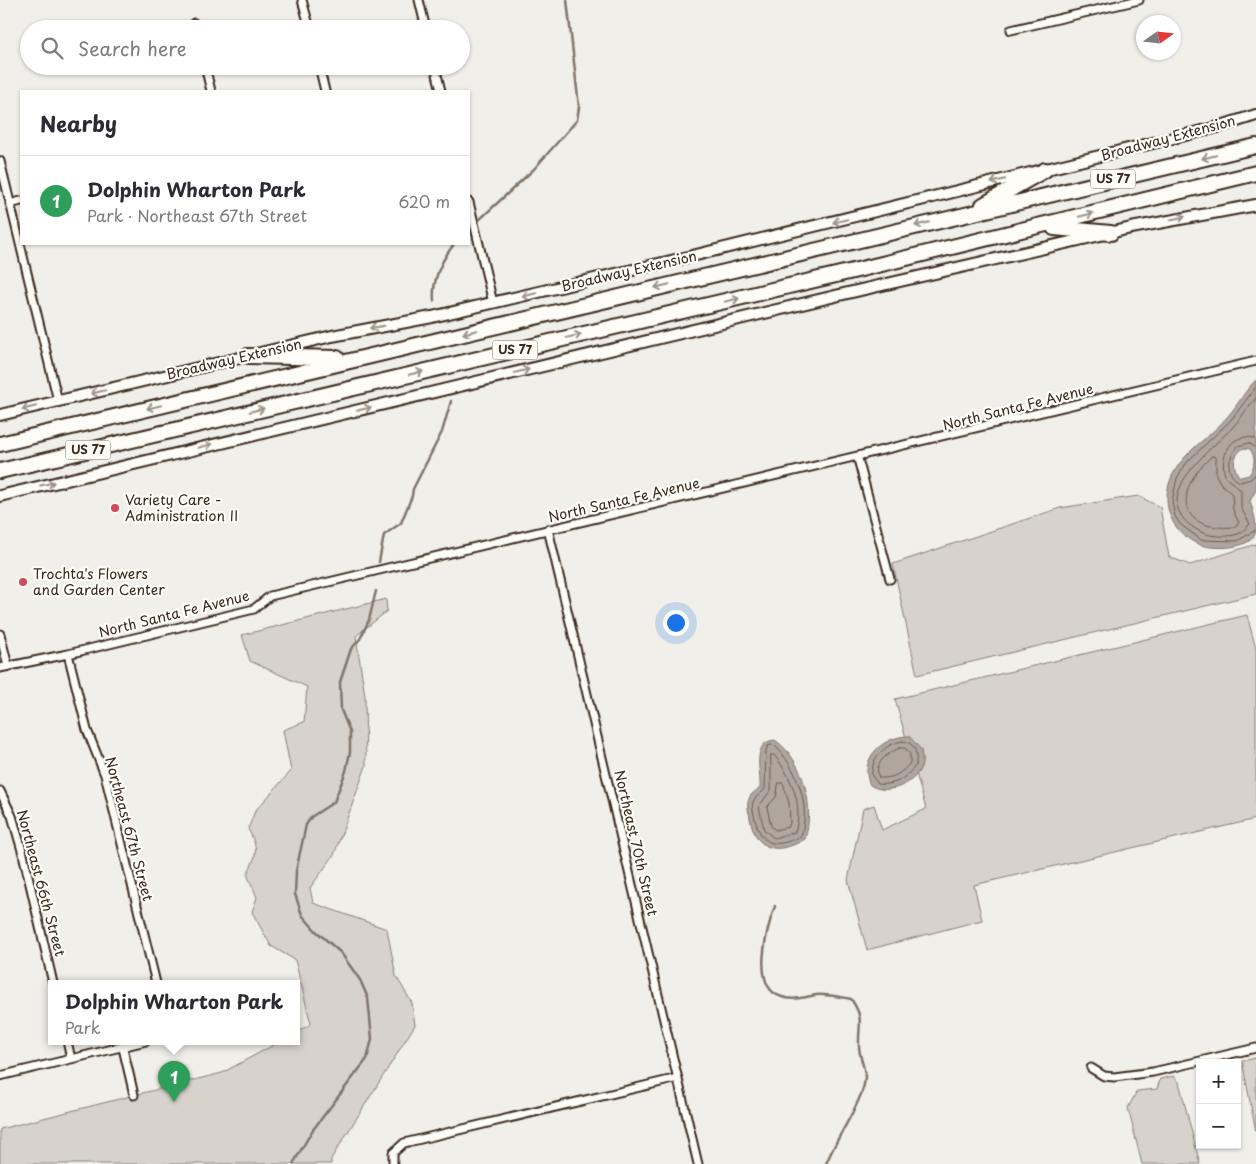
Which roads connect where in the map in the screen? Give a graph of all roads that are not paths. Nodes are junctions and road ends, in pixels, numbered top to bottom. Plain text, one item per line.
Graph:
1 (302, 0) edge
2 (419, 0) edge
3 (1139, 0) edge
4 (308, 20) edge
5 (424, 20) edge
6 (1012, 30) dead end
7 (207, 75) edge
8 (321, 75) edge
9 (437, 75) edge
10 (211, 90) edge
11 (325, 90) edge
12 (441, 90) edge
13 (1256, 115) edge
14 (1256, 146) edge
15 (0, 161) edge
16 (1045, 170) junction
17 (1256, 173) edge
18 (20, 202) edge
19 (10, 204) junction
20 (1256, 204) edge
21 (470, 206) edge
22 (969, 212) junction
23 (1038, 227) junction
24 (1110, 232) junction
25 (494, 303) junction
26 (248, 356) junction
27 (355, 359) junction
28 (1256, 361) edge
29 (58, 401) junction
30 (0, 415) edge
31 (0, 444) edge
32 (858, 459) junction
33 (0, 471) edge
34 (0, 496) edge
35 (548, 529) junction
36 (890, 579) dead end
37 (0, 634) edge
38 (68, 654) junction
39 (8, 666) junction
40 (0, 668) edge
41 (0, 791) edge
42 (53, 980) edge
43 (155, 980) edge
44 (68, 1045) edge
45 (132, 1045) edge
46 (122, 1048) junction
47 (1256, 1048) edge
48 (71, 1059) junction
49 (1091, 1068) dead end
50 (0, 1076) edge
51 (678, 1078) junction
52 (134, 1095) dead end
53 (392, 1164) edge
54 (698, 1164) edge

1 - 4 street
2 - 5 street
3 - 6 street
7 - 10 street
8 - 11 street
9 - 12 street
13 - 16 main road, Broadway Extension
14 -> 22 highway, Broadway Extension / US 77
15 - 19 street
16 - 22 highway
16 -> 25 main road, Broadway Extension
23 -> 17 highway, US 77
18 - 19 street
19 - 29 street
24 -> 20 main road
21 - 25 street
22 -> 27 highway, Broadway Extension / US 77
23 - 24 highway
33 -> 23 highway, US 77
34 -> 24 main road
25 -> 26 main road, Broadway Extension
26 - 27 highway
26 -> 29 main road, Broadway Extension
27 -> 31 highway, Broadway Extension / US 77
28 - 32 street, North Santa Fe Avenue
29 -> 30 main road, Broadway Extension
32 - 35 street, North Santa Fe Avenue
32 - 36 street
35 - 38 street, North Santa Fe Avenue
35 - 51 street, Northeast 70th Street
37 - 39 street
38 - 39 street, North Santa Fe Avenue
38 - 43 street, Northeast 67th Street
39 - 40 street, North Santa Fe Avenue
41 - 42 street, Northeast 66th Street
44 - 48 street
45 - 46 street
46 - 48 street
46 - 52 street
47 - 49 street
48 - 50 street
51 - 53 street
51 - 54 street, Northeast 70th Street

